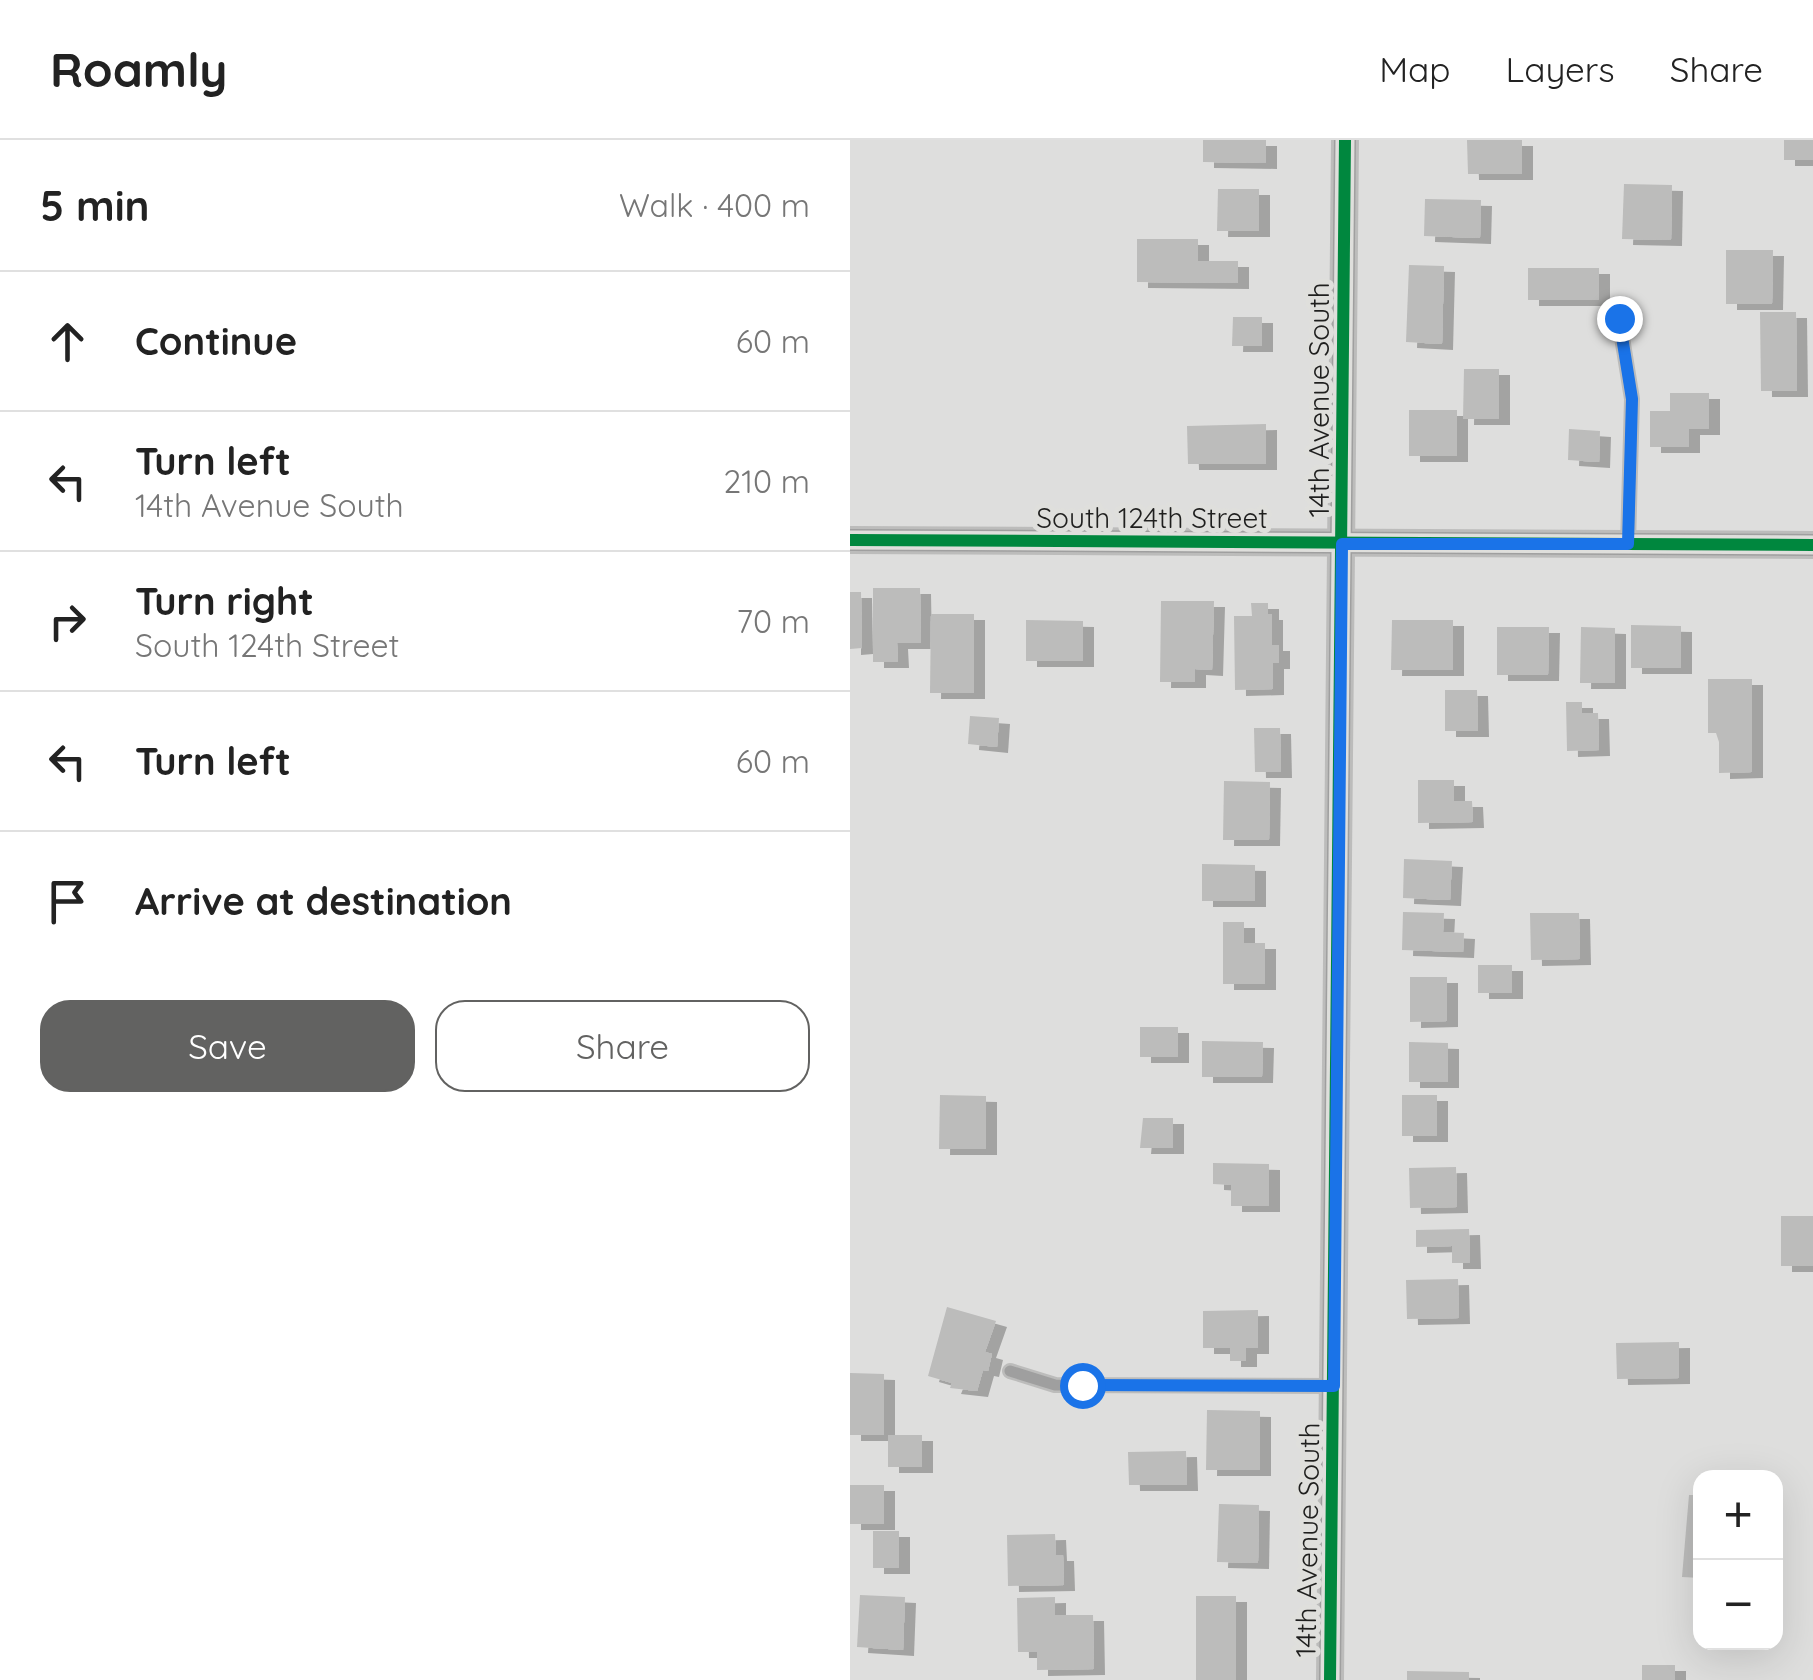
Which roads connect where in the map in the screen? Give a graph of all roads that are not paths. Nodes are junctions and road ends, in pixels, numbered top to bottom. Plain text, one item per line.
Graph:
1 (1345, 140) edge
2 (1619, 318) dead end
3 (850, 540) edge
4 (1342, 544) junction
5 (1628, 544) junction
6 (1813, 545) edge
7 (1010, 1372) dead end
8 (1334, 1386) junction
9 (1330, 1680) edge

1 - 4 street, 14th Avenue South
2 - 5 lane
3 - 4 street, South 124th Street
4 - 5 street, South 124th Street
4 - 8 street, 14th Avenue South
5 - 6 street, South 124th Street
7 - 8 lane
8 - 9 street, 14th Avenue South

